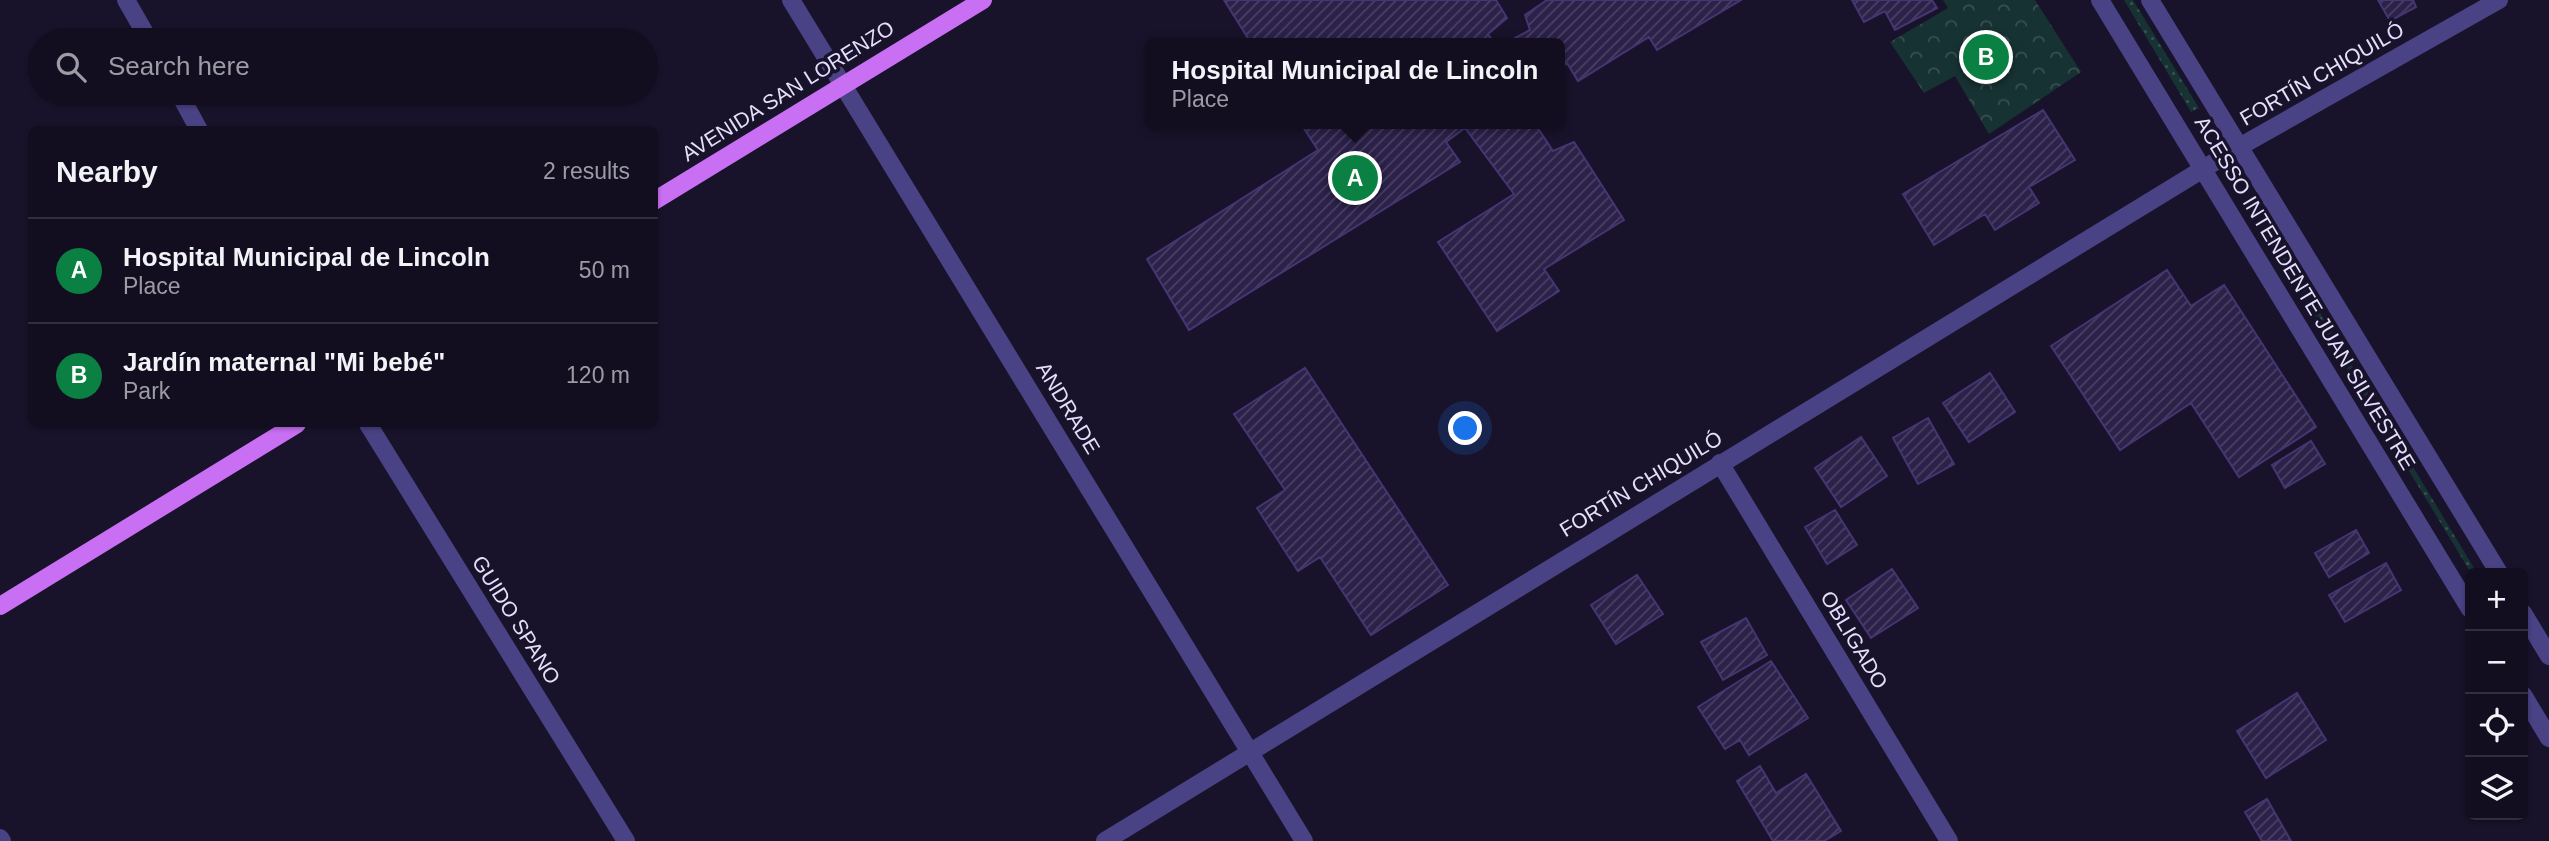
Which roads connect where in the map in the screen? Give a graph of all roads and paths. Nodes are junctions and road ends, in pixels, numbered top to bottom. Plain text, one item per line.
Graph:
1 (126, 0) edge
2 (791, 0) edge
3 (983, 0) edge
4 (2100, 0) edge
5 (2150, 0) edge
6 (2499, 0) edge
7 (142, 28) edge
8 (842, 83) junction
9 (185, 105) edge
10 (197, 126) edge
11 (2239, 147) junction
12 (2203, 169) junction
13 (658, 198) edge
14 (293, 427) edge
15 (370, 427) edge
16 (1720, 463) junction
17 (2496, 568) edge
18 (2465, 601) edge
19 (0, 606) edge
20 (2528, 621) edge
21 (2549, 656) edge
22 (2528, 703) edge
23 (2549, 738) edge
24 (1250, 750) junction
25 (626, 841) edge
26 (1105, 841) edge
27 (1304, 841) edge
28 (1949, 841) edge

1 - 7 street
2 - 8 street, ANDRADE
3 - 8 main road, AVENIDA SAN LORENZO
4 - 12 street, ACESSO INTENDENTE JUAN SILVESTRE
5 - 11 street, ACESSO INTENDENTE JUAN SILVESTRE
6 - 11 street, FORTÍN CHIQUILÓ
8 - 13 main road, AVENIDA SAN LORENZO
8 - 24 street, ANDRADE
9 - 10 street
11 - 12 street, FORTÍN CHIQUILÓ
11 - 17 street, ACESSO INTENDENTE JUAN SILVESTRE
12 - 16 street, FORTÍN CHIQUILÓ
12 - 18 street, ACESSO INTENDENTE JUAN SILVESTRE
14 - 19 main road
15 - 25 street, GUIDO SPANO
16 - 24 street, FORTÍN CHIQUILÓ
16 - 28 street, OBLIGADO
20 - 21 street
22 - 23 street
24 - 26 street, FORTÍN CHIQUILÓ
24 - 27 street, ANDRADE

